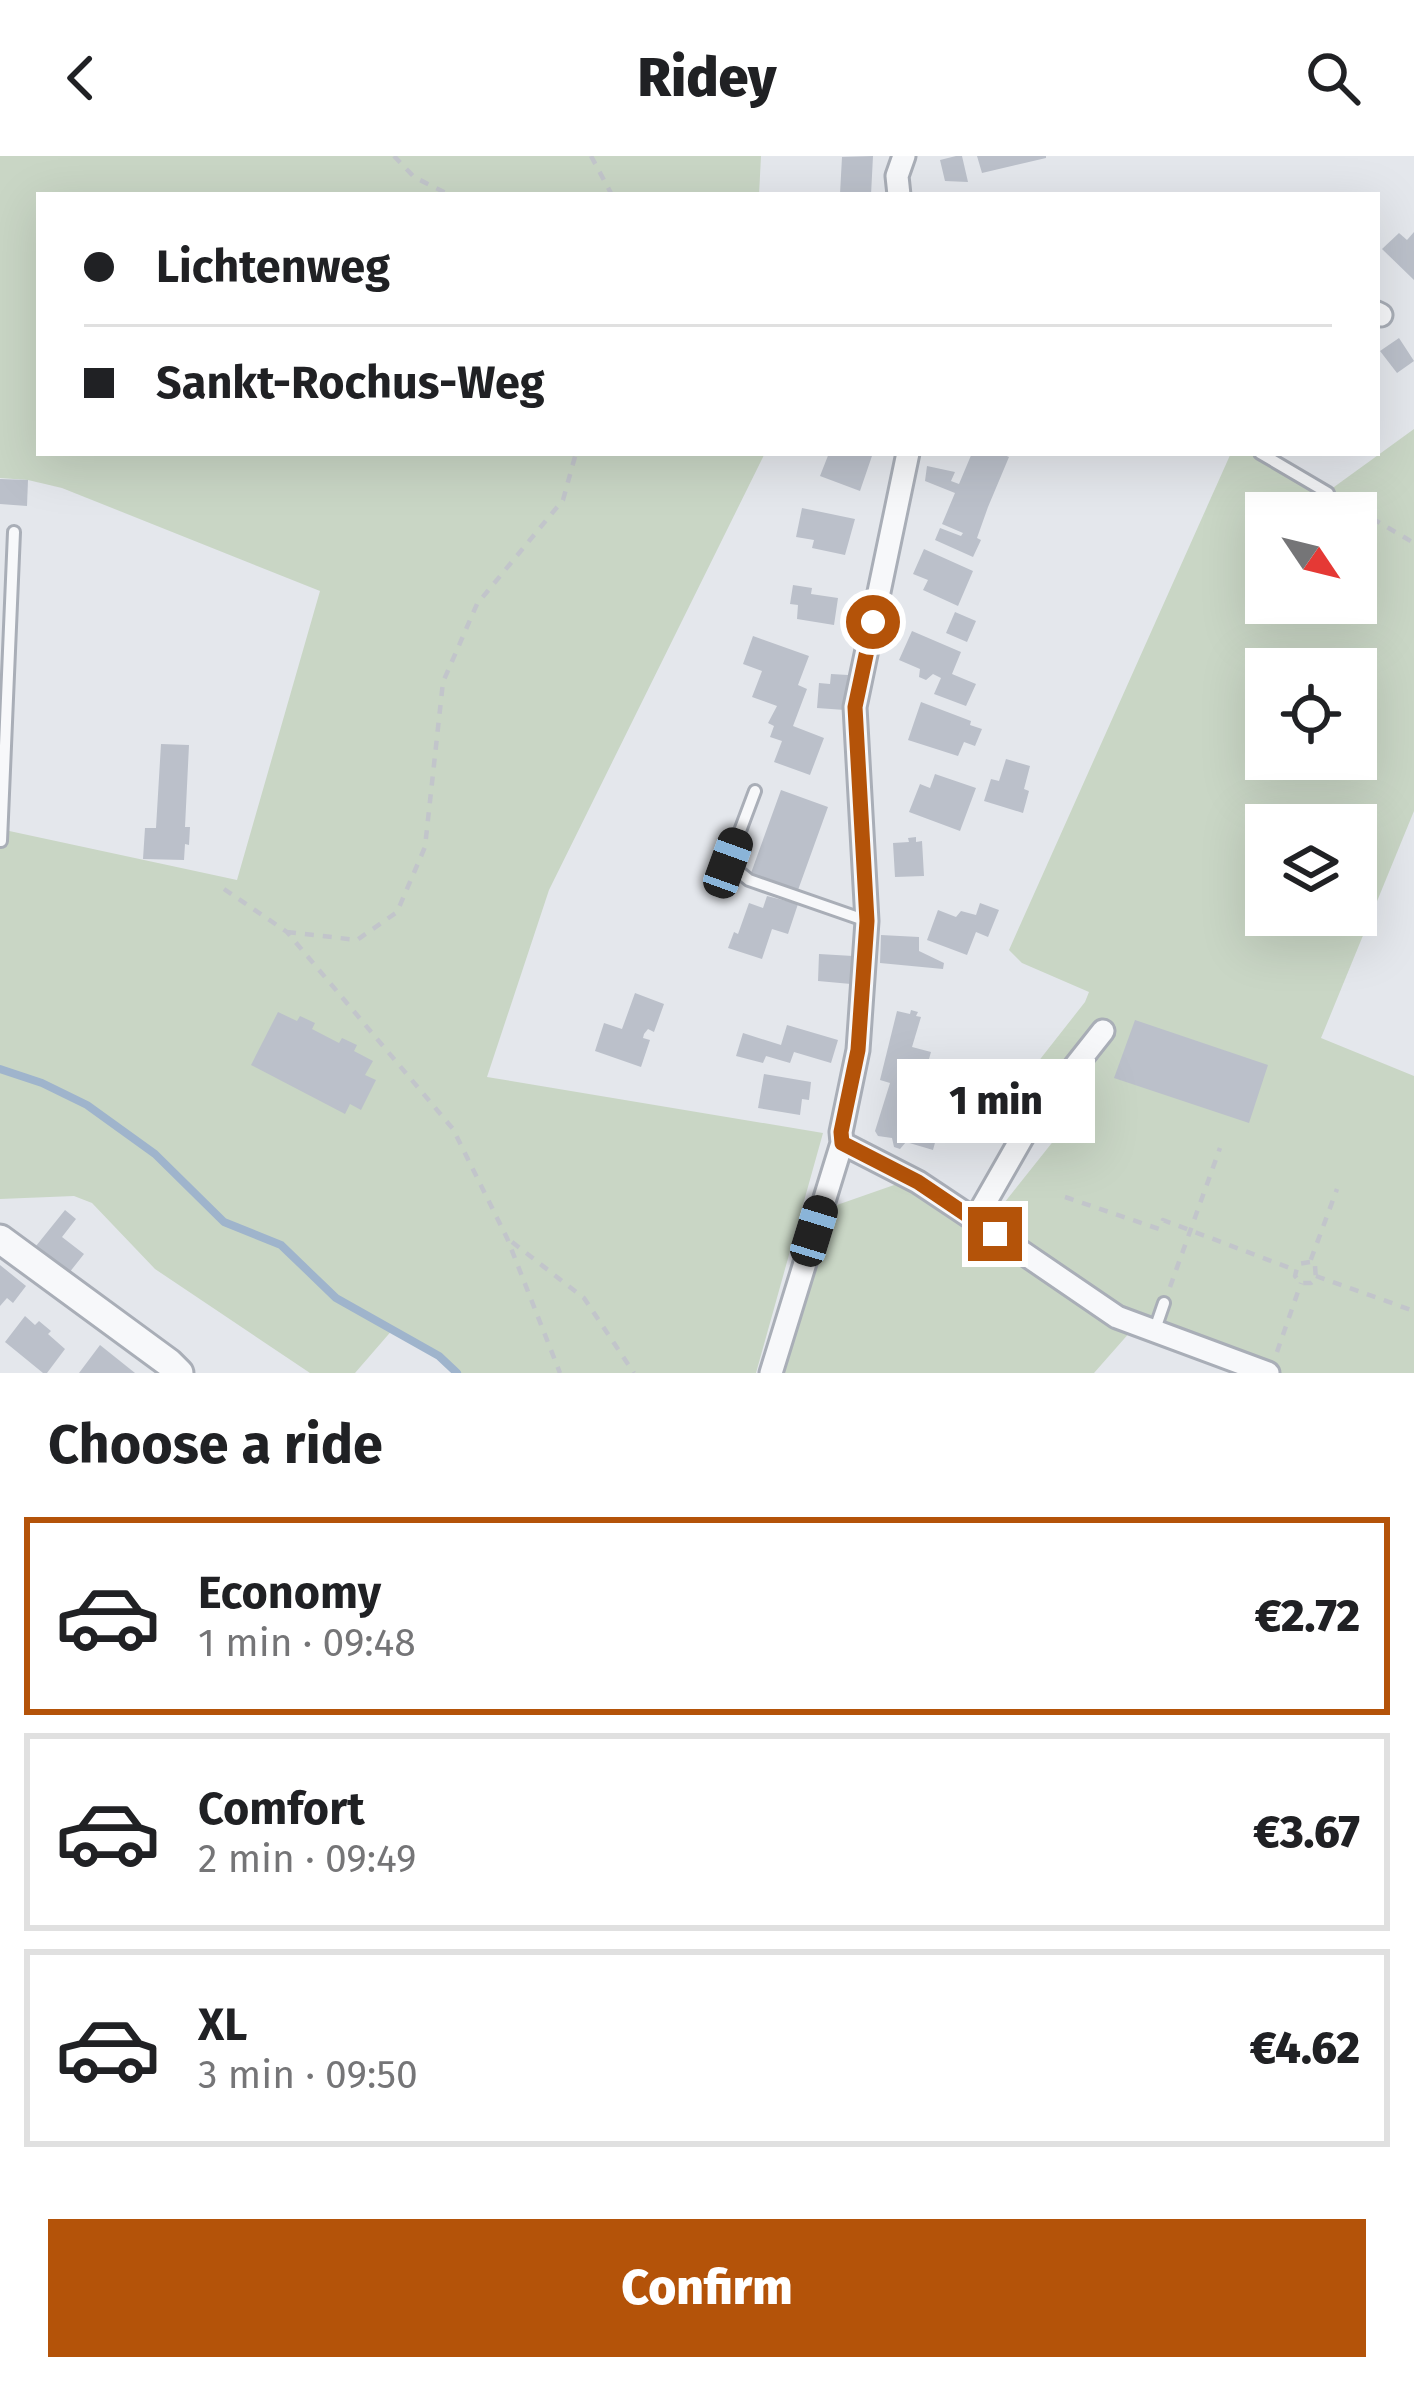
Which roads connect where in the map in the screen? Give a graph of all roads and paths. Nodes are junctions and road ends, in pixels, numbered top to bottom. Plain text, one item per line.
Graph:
1 (394, 156) edge
2 (591, 156) edge
3 (904, 156) edge
4 (444, 192) edge
5 (610, 192) edge
6 (899, 192) edge
7 (576, 456) edge
8 (907, 456) edge
9 (1265, 456) edge
10 (1326, 492) edge
11 (1377, 521) edge
12 (14, 532) dead end
13 (1414, 542) edge
14 (754, 791) dead end
15 (1, 841) edge
16 (224, 889) dead end
17 (867, 921) junction
18 (287, 932) junction
19 (1103, 1031) dead end
20 (842, 1143) junction
21 (1220, 1148) dead end
22 (1337, 1189) dead end
23 (1064, 1197) dead end
24 (975, 1220) junction
25 (1191, 1231) junction
26 (507, 1238) junction
27 (0, 1239) edge
28 (1310, 1262) junction
29 (1295, 1270) junction
30 (1316, 1276) junction
31 (1301, 1283) junction
32 (1164, 1304) joint
33 (1414, 1311) edge
34 (1154, 1332) junction
35 (1270, 1368) edge
36 (179, 1373) edge
37 (560, 1373) edge
38 (634, 1373) edge
39 (771, 1373) edge

1 - 4 path
2 - 5 path
3 - 6 street
7 - 18 path
8 - 17 street
9 - 10 lane
11 - 13 path
12 - 15 lane
14 - 17 lane
16 - 18 path
17 - 20 street
18 - 26 path
19 - 24 street
20 - 24 street
20 - 39 street
21 - 25 path
22 - 28 path
23 - 25 path
24 - 34 street
25 - 29 path
25 - 32 path
26 - 37 path
26 - 38 path
27 - 36 street
28 - 29 path
28 - 30 path
29 - 31 path
30 - 31 path
30 - 33 path
31 - 35 path
32 - 34 lane
34 - 35 street

